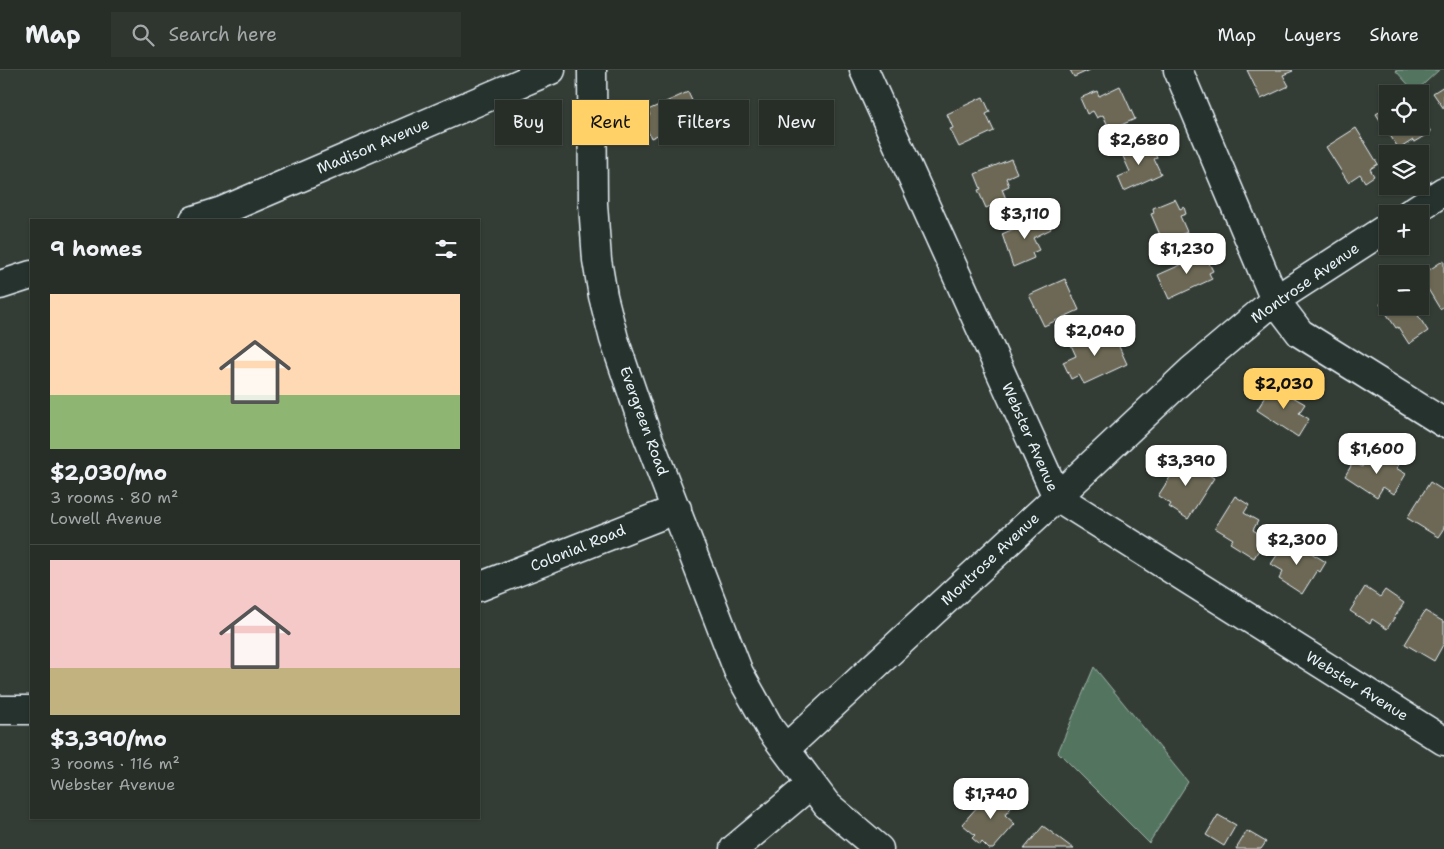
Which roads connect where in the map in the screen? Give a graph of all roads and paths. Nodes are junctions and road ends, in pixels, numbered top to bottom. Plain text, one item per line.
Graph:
1 (551, 70) edge
2 (592, 70) edge
3 (864, 70) edge
4 (1178, 70) edge
5 (1444, 191) edge
6 (1423, 205) edge
7 (197, 219) edge
8 (1379, 233) edge
9 (30, 274) edge
10 (0, 285) edge
11 (1275, 300) junction
12 (1444, 423) edge
13 (1057, 497) junction
14 (676, 509) junction
15 (480, 587) edge
16 (0, 710) edge
17 (30, 710) edge
18 (1444, 741) edge
19 (785, 749) junction
20 (810, 785) junction
21 (734, 849) edge
22 (879, 849) edge

1 - 7 street, Madison Avenue
2 - 14 street, Evergreen Road
3 - 13 street, Webster Avenue
4 - 11 street
5 - 6 street
8 - 11 street, Montrose Avenue
9 - 10 street
11 - 12 street
11 - 13 street, Montrose Avenue
13 - 18 street, Webster Avenue
13 - 19 street, Montrose Avenue
14 - 15 street, Colonial Road
14 - 19 street, Evergreen Road
16 - 17 street
19 - 20 street, Evergreen Road
20 - 21 street
20 - 22 street, Evergreen Road

